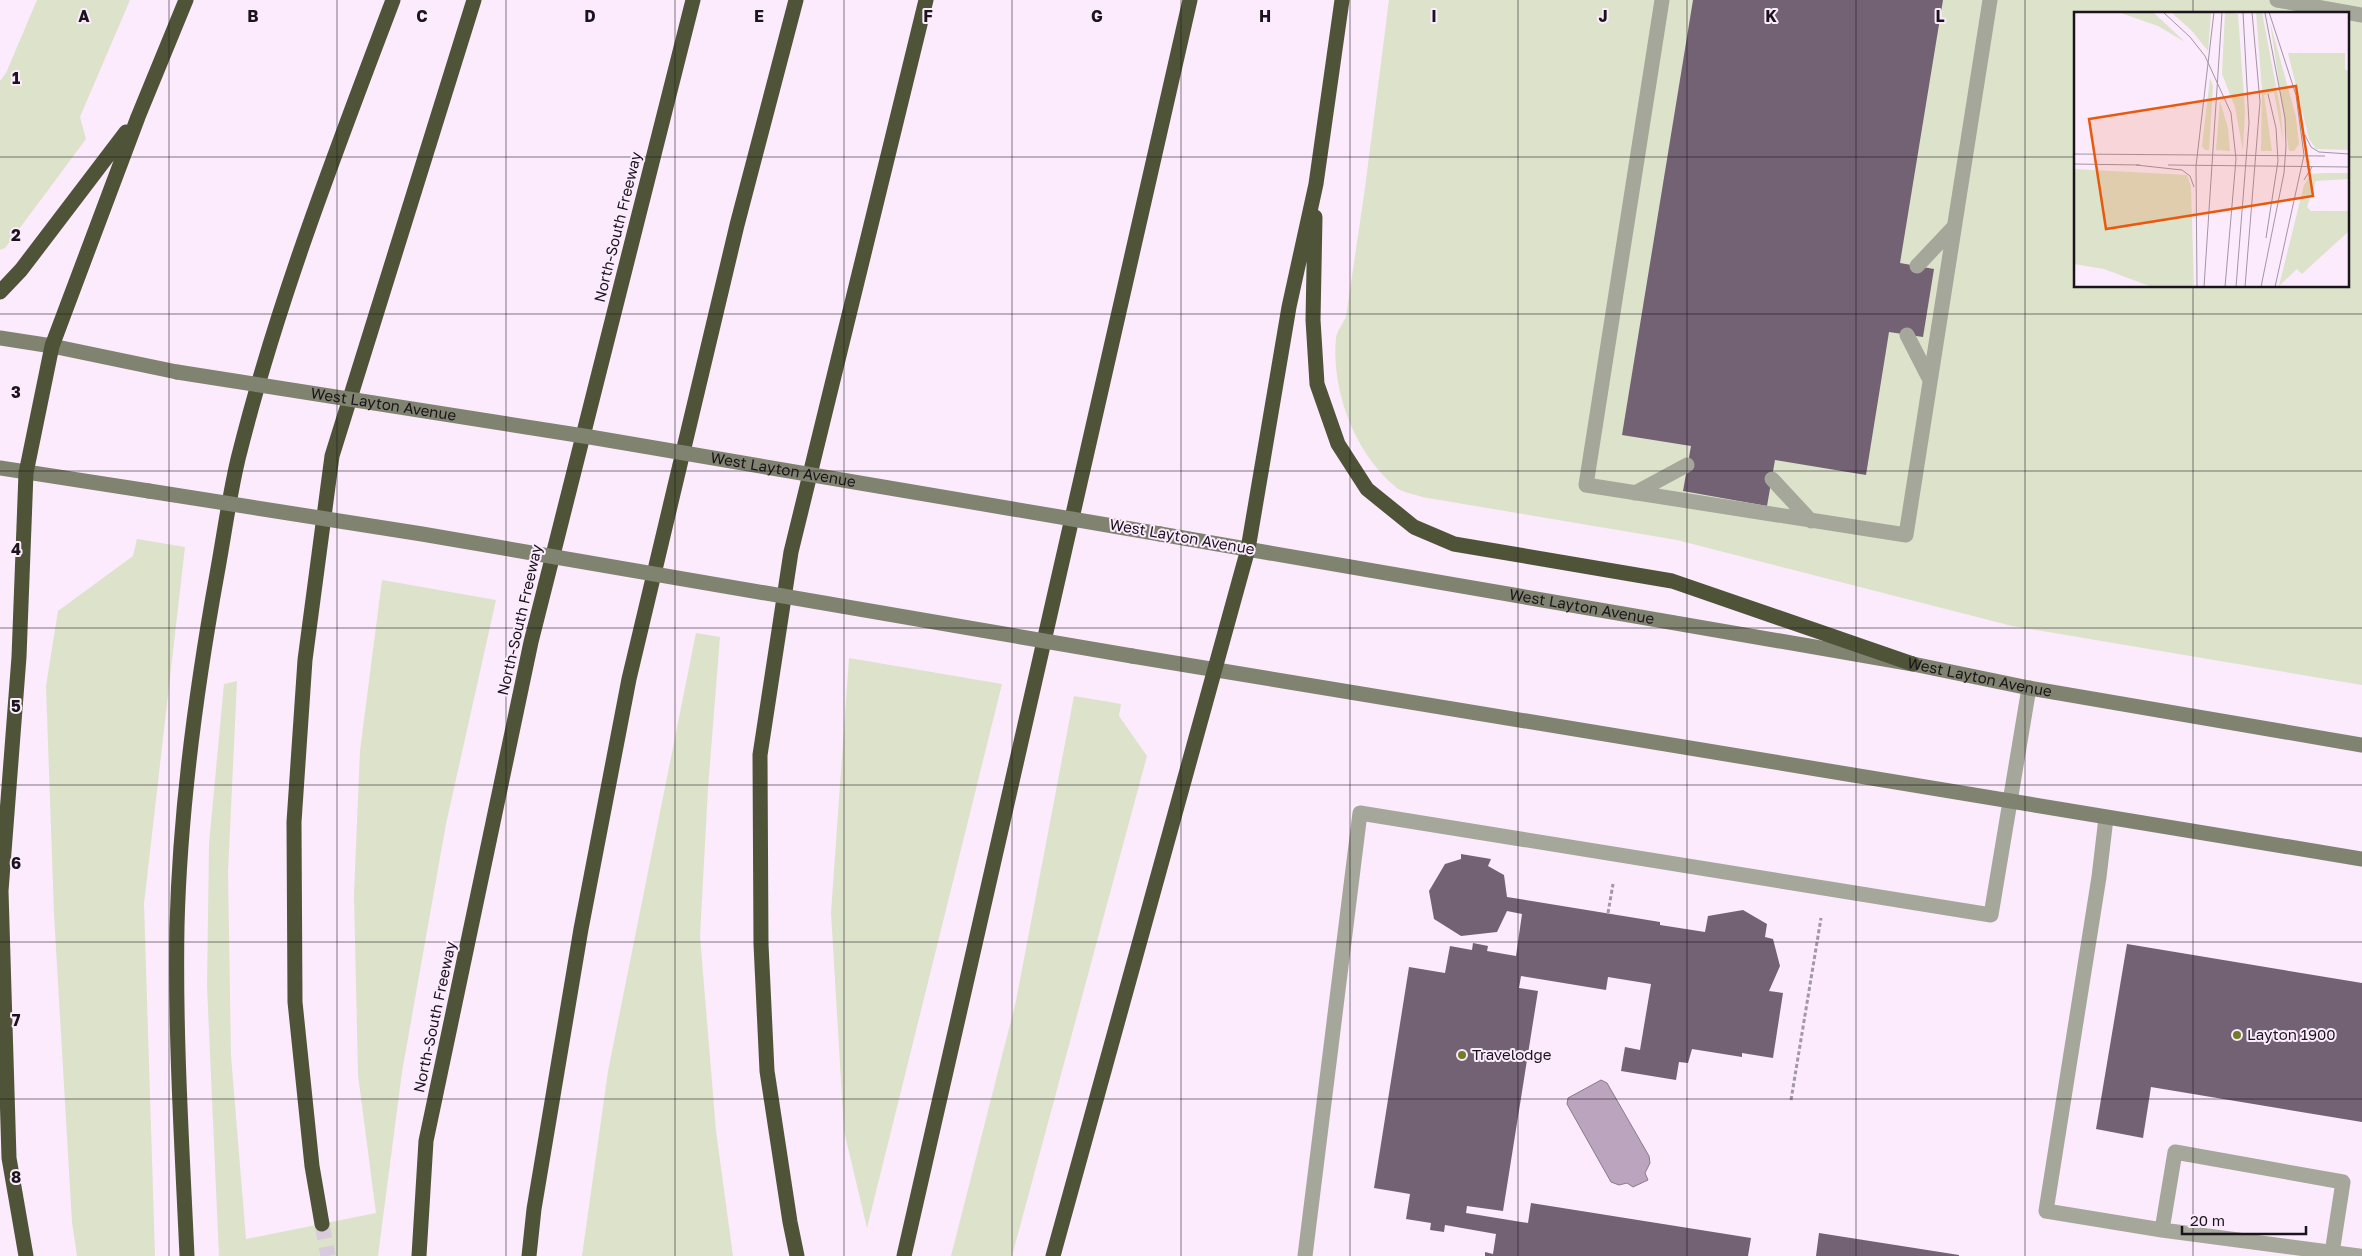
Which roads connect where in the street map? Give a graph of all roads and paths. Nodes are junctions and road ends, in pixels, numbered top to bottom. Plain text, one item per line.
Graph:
1 (186, 0) edge
2 (393, 0) edge
3 (474, 0) edge
4 (693, 0) edge
5 (796, 0) edge
6 (926, 0) edge
7 (1190, 0) edge
8 (1342, 0) edge
9 (1662, 0) edge
10 (1990, 0) edge
11 (2277, 0) edge
12 (2345, 12) edge
13 (138, 117) junction
14 (1316, 184) junction
15 (1954, 227) junction
16 (1917, 266) dead end
17 (0, 292) edge
18 (1907, 335) dead end
19 (0, 338) edge
20 (52, 346) junction
21 (1930, 380) junction
22 (1687, 465) dead end
23 (0, 468) edge
24 (26, 473) junction
25 (1772, 479) dead end
26 (1635, 492) junction
27 (1811, 520) junction
28 (1248, 548) junction
29 (1913, 664) junction
30 (1214, 669) junction
31 (2029, 688) junction
32 (2362, 745) edge
33 (2010, 802) junction
34 (2106, 818) junction
35 (2362, 859) edge
36 (1622, 886) dead end
37 (1, 887) edge
38 (1608, 913) dead end
39 (1812, 916) dead end
40 (1791, 1100) dead end
41 (322, 1224) tunnel mouth
42 (2162, 1230) junction
43 (2332, 1253) junction
44 (26, 1256) edge
45 (187, 1256) edge
46 (419, 1256) edge
47 (529, 1256) edge
48 (798, 1256) edge
49 (904, 1256) edge
50 (1053, 1256) edge
51 (1305, 1256) edge
52 (2359, 1256) edge

1 - 13 highway
2 - 45 highway
3 - 41 highway
4 - 46 highway, North-South Freeway
5 - 47 highway
6 - 48 highway
7 - 49 highway
8 - 14 highway
9 - 26 lane
10 - 15 lane
11 - 12 lane
13 - 17 highway
13 - 20 highway
14 - 28 highway
14 - 29 highway
15 - 16 lane
15 - 21 lane
18 - 21 lane
19 - 20 main road, West Layton Avenue
20 - 24 highway
20 - 28 main road, West Layton Avenue, bridge
21 - 27 lane
22 - 26 lane
23 - 24 main road
24 - 30 main road, bridge
24 - 37 highway
25 - 27 lane
26 - 27 lane
28 - 29 main road, West Layton Avenue
28 - 30 highway
29 - 31 main road, West Layton Avenue
30 - 33 main road
30 - 50 highway
31 - 32 main road, West Layton Avenue
31 - 33 lane
33 - 34 main road
33 - 51 lane
34 - 35 main road
34 - 42 lane
36 - 38 path
37 - 44 highway
39 - 40 path
42 - 43 lane
42 - 43 lane
43 - 52 lane

